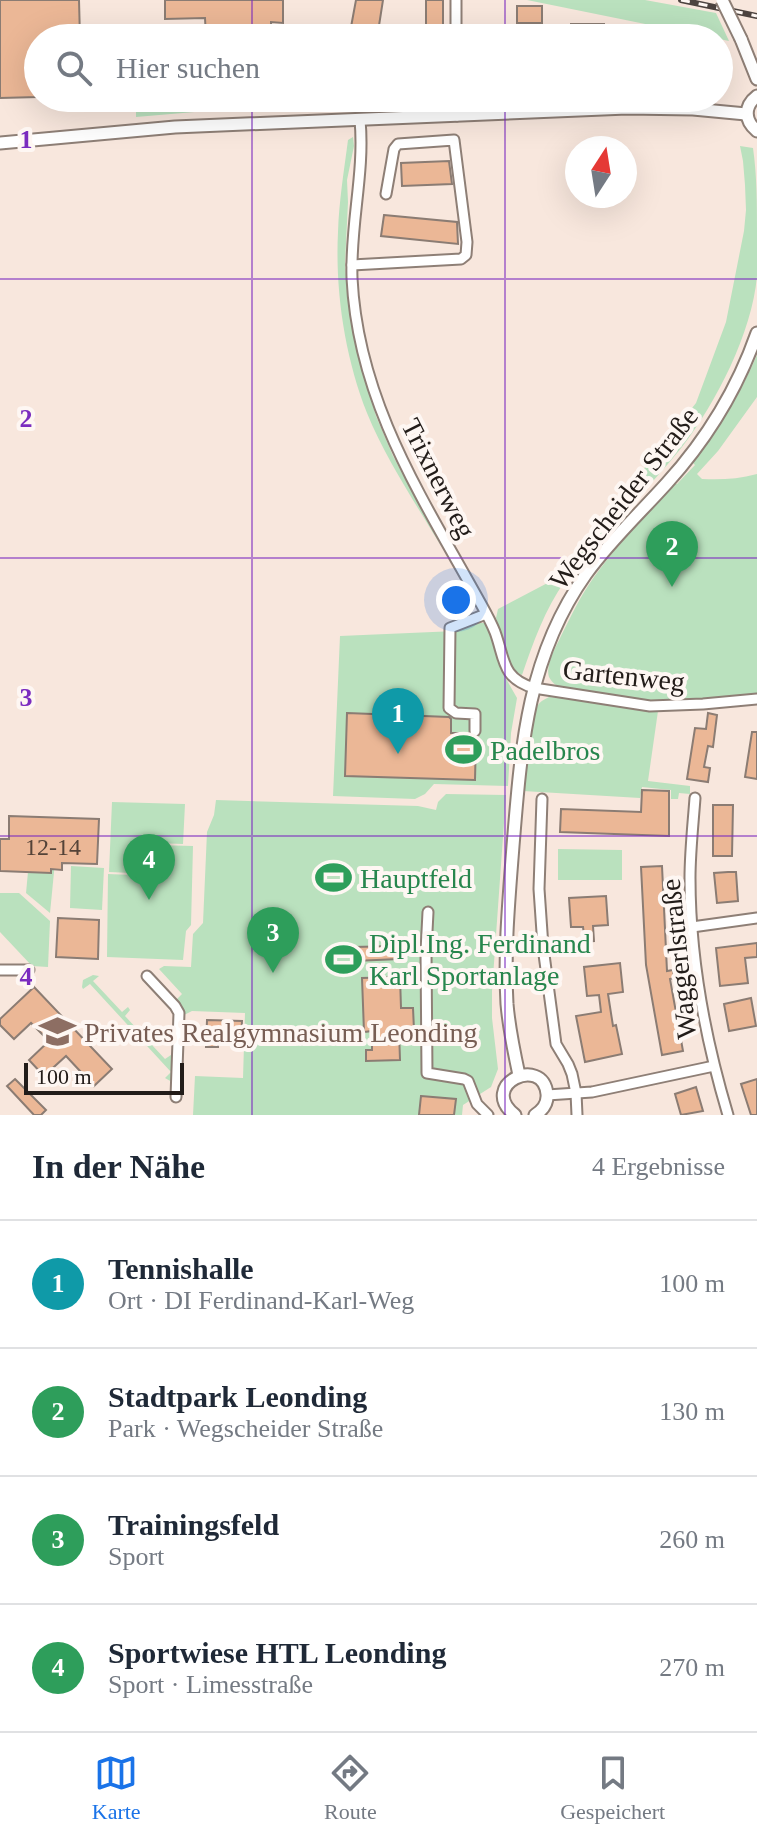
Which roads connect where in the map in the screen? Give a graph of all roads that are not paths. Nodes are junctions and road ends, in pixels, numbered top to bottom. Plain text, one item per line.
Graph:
1 (456, 0) edge
2 (722, 0) edge
3 (456, 24) edge
4 (757, 79) edge
5 (757, 96) edge
6 (457, 112) edge
7 (542, 112) edge
8 (720, 112) edge
9 (746, 114) junction
10 (457, 116) junction
11 (360, 120) junction
12 (757, 131) edge
13 (0, 143) edge
14 (386, 194) dead end
15 (352, 265) junction
16 (757, 333) edge
17 (486, 614) junction
18 (534, 688) junction
19 (757, 699) edge
20 (475, 731) dead end
21 (695, 798) dead end
22 (542, 799) dead end
23 (428, 912) dead end
24 (757, 918) edge
25 (692, 927) junction
26 (0, 970) edge
27 (29, 970) dead end
28 (147, 976) dead end
29 (714, 1066) junction
30 (519, 1075) junction
31 (576, 1093) junction
32 (547, 1095) junction
33 (176, 1097) dead end
34 (505, 1103) junction
35 (488, 1115) edge
36 (515, 1115) edge
37 (535, 1115) edge
38 (577, 1115) edge
39 (728, 1115) edge

1 - 3 street
2 - 4 street, bridge
5 - 9 street
6 - 10 street
7 - 10 street
8 - 9 street
9 - 12 street
10 - 11 street
11 - 13 street
11 - 15 street, Trixnerweg
14 - 15 street
15 - 17 street, Trixnerweg
16 - 18 street, Wegscheider Straße
17 - 18 street, Trixnerweg
17 - 20 street
18 - 19 street, Gartenweg
18 - 30 street, Wegscheider Straße
21 - 25 street, Waggerlstraße
22 - 31 street
23 - 35 street
24 - 25 street
25 - 29 street, Waggerlstraße
26 - 27 street
28 - 33 street
29 - 31 street, Waggerlstraße
29 - 39 street, Waggerlstraße
30 - 32 street
30 - 34 street
31 - 32 street, Waggerlstraße
31 - 38 street
32 - 37 street
34 - 35 street
34 - 36 street

